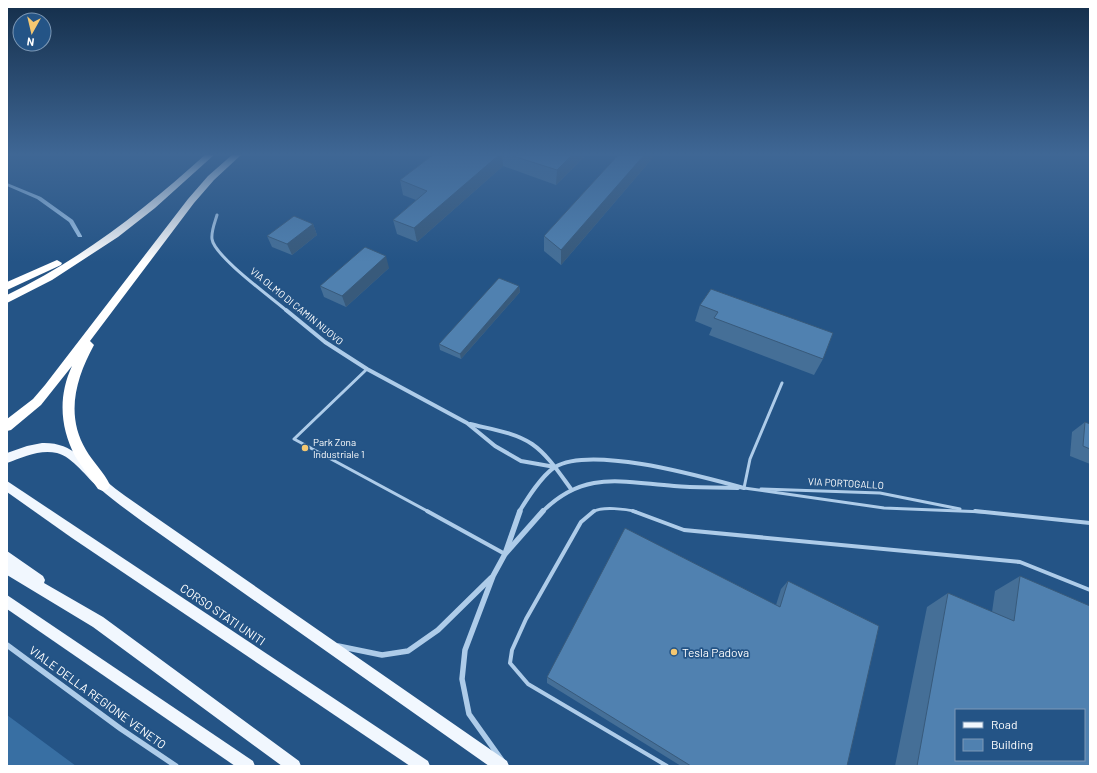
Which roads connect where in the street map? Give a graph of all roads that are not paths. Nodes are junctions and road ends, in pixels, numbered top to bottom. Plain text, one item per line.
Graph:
1 (170, 190) edge
2 (201, 190) edge
3 (166, 194) junction
4 (216, 215) dead end
5 (7, 286) edge
6 (7, 299) edge
7 (109, 307) junction
8 (367, 369) junction
9 (782, 383) dead end
10 (467, 423) junction
11 (7, 426) edge
12 (7, 458) edge
13 (555, 468) junction
14 (103, 485) junction
15 (7, 486) edge
16 (744, 488) junction
17 (571, 490) junction
18 (970, 511) junction
19 (1090, 523) edge
20 (504, 554) junction
21 (7, 557) edge
22 (7, 568) edge
23 (493, 576) junction
24 (1090, 590) edge
25 (7, 601) edge
26 (98, 622) junction
27 (329, 644) junction
28 (7, 645) edge
29 (176, 766) edge
30 (248, 766) edge
31 (294, 766) edge
32 (423, 766) edge
33 (502, 766) edge
34 (506, 766) edge
35 (667, 766) edge

1 - 3 highway
2 - 7 highway
3 - 5 highway
3 - 6 highway
4 - 8 street, VIA OLMO DI CAMIN NUOVO
7 - 11 highway
7 - 14 highway
8 - 10 street, VIA OLMO DI CAMIN NUOVO
8 - 20 lane
9 - 16 lane
10 - 13 street, VIA OLMO DI CAMIN NUOVO
10 - 13 street, VIA OLMO DI CAMIN NUOVO
12 - 14 main road
13 - 16 street, VIA PORTOGALLO
13 - 17 street, VIA OLMO DI CAMIN NUOVO
13 - 20 street
14 - 27 main road
15 - 32 main road, CORSO STATI UNITI
16 - 17 street, VIA PORTOGALLO
16 - 18 lane, VIA PORTOGALLO
16 - 18 lane, VIA PORTOGALLO
17 - 20 street
18 - 19 lane, VIA PORTOGALLO
20 - 23 street
21 - 26 main road
22 - 26 main road
23 - 27 street
23 - 34 street
24 - 35 lane
25 - 30 main road
26 - 31 main road
27 - 33 main road
28 - 29 street, VIALE DELLA REGIONE VENETO

